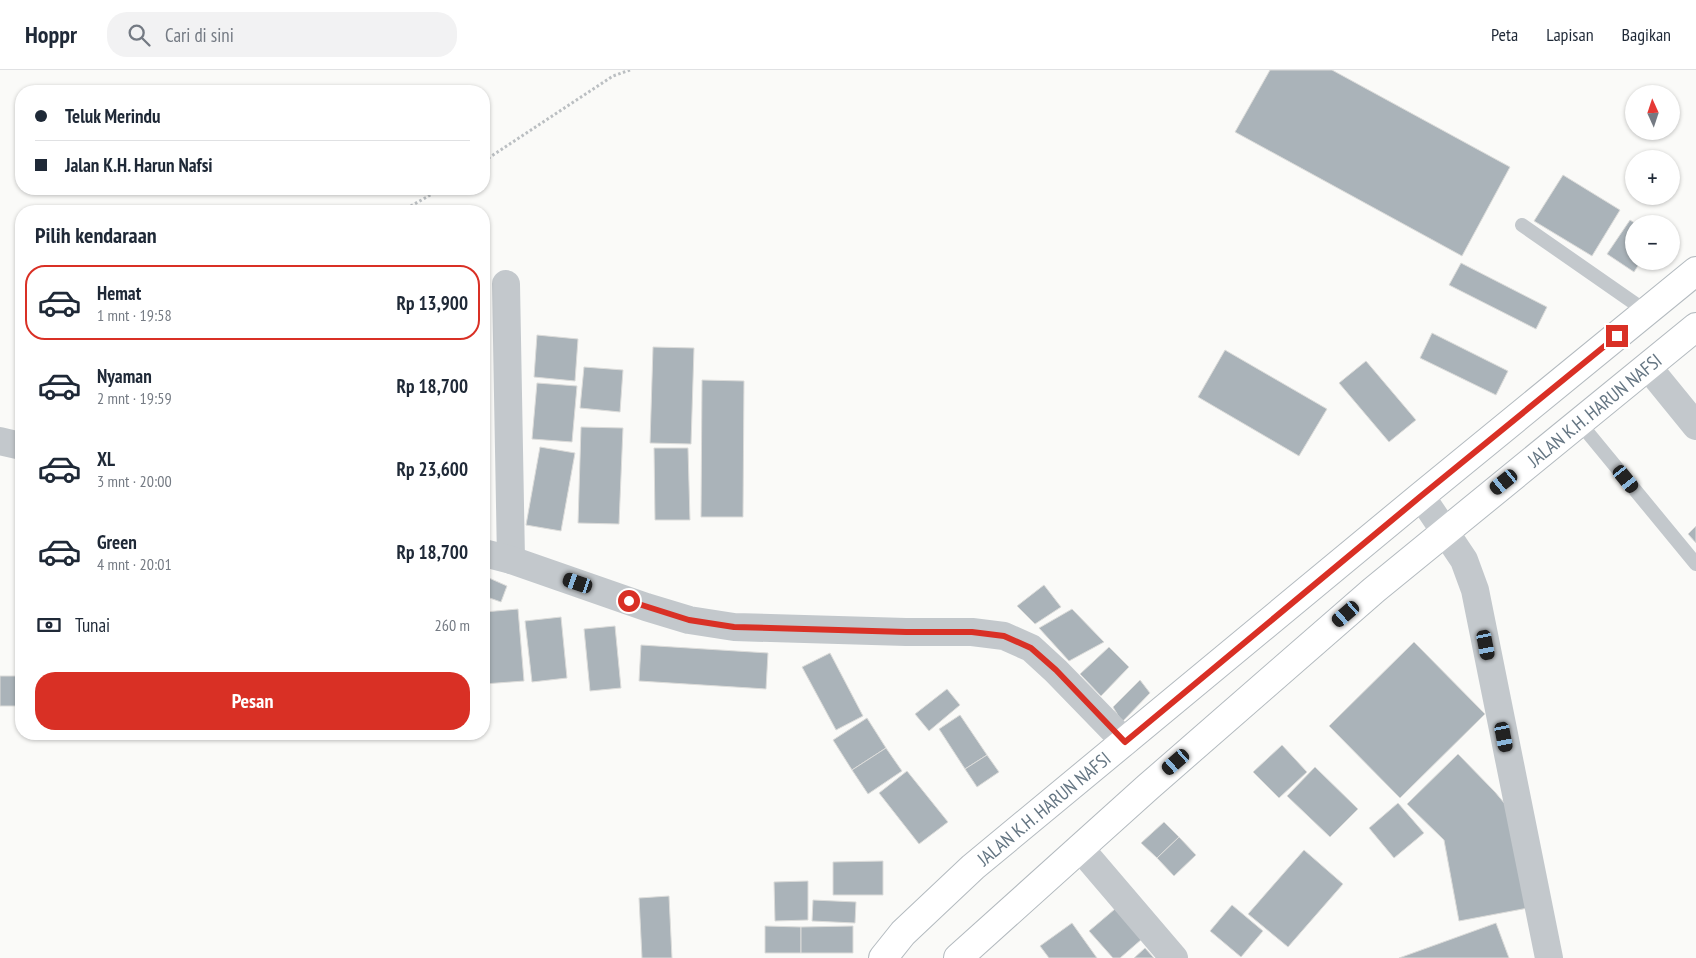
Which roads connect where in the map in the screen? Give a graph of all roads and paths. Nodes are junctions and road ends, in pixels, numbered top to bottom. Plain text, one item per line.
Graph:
1 (630, 70) edge
2 (490, 157) edge
3 (430, 195) edge
4 (413, 205) edge
5 (1522, 225) dead end
6 (1696, 271) edge
7 (506, 284) dead end
8 (1647, 312) junction
9 (1696, 327) edge
10 (1648, 367) junction
11 (1579, 422) junction
12 (1696, 426) edge
13 (0, 441) edge
14 (15, 445) edge
15 (1421, 496) junction
16 (1445, 531) junction
17 (490, 555) edge
18 (511, 560) junction
19 (1696, 564) edge
20 (1125, 742) junction
21 (1080, 848) junction
22 (883, 958) edge
23 (958, 958) edge
24 (1174, 958) edge
25 (1549, 958) edge

1 - 2 path
3 - 4 path
5 - 8 lane
6 - 8 main road, JALAN K.H. HARUN NAFSI
7 - 18 street
8 - 15 main road, JALAN K.H. HARUN NAFSI
9 - 10 main road, JALAN K.H. HARUN NAFSI
10 - 11 main road, JALAN K.H. HARUN NAFSI
10 - 12 street
11 - 16 main road, JALAN K.H. HARUN NAFSI
11 - 19 lane
13 - 14 street
15 - 16 street
15 - 20 main road, JALAN K.H. HARUN NAFSI
16 - 21 main road, JALAN K.H. HARUN NAFSI
16 - 25 street
17 - 18 street
18 - 20 street
20 - 22 main road, JALAN K.H. HARUN NAFSI
21 - 23 main road, JALAN K.H. HARUN NAFSI
21 - 24 street

